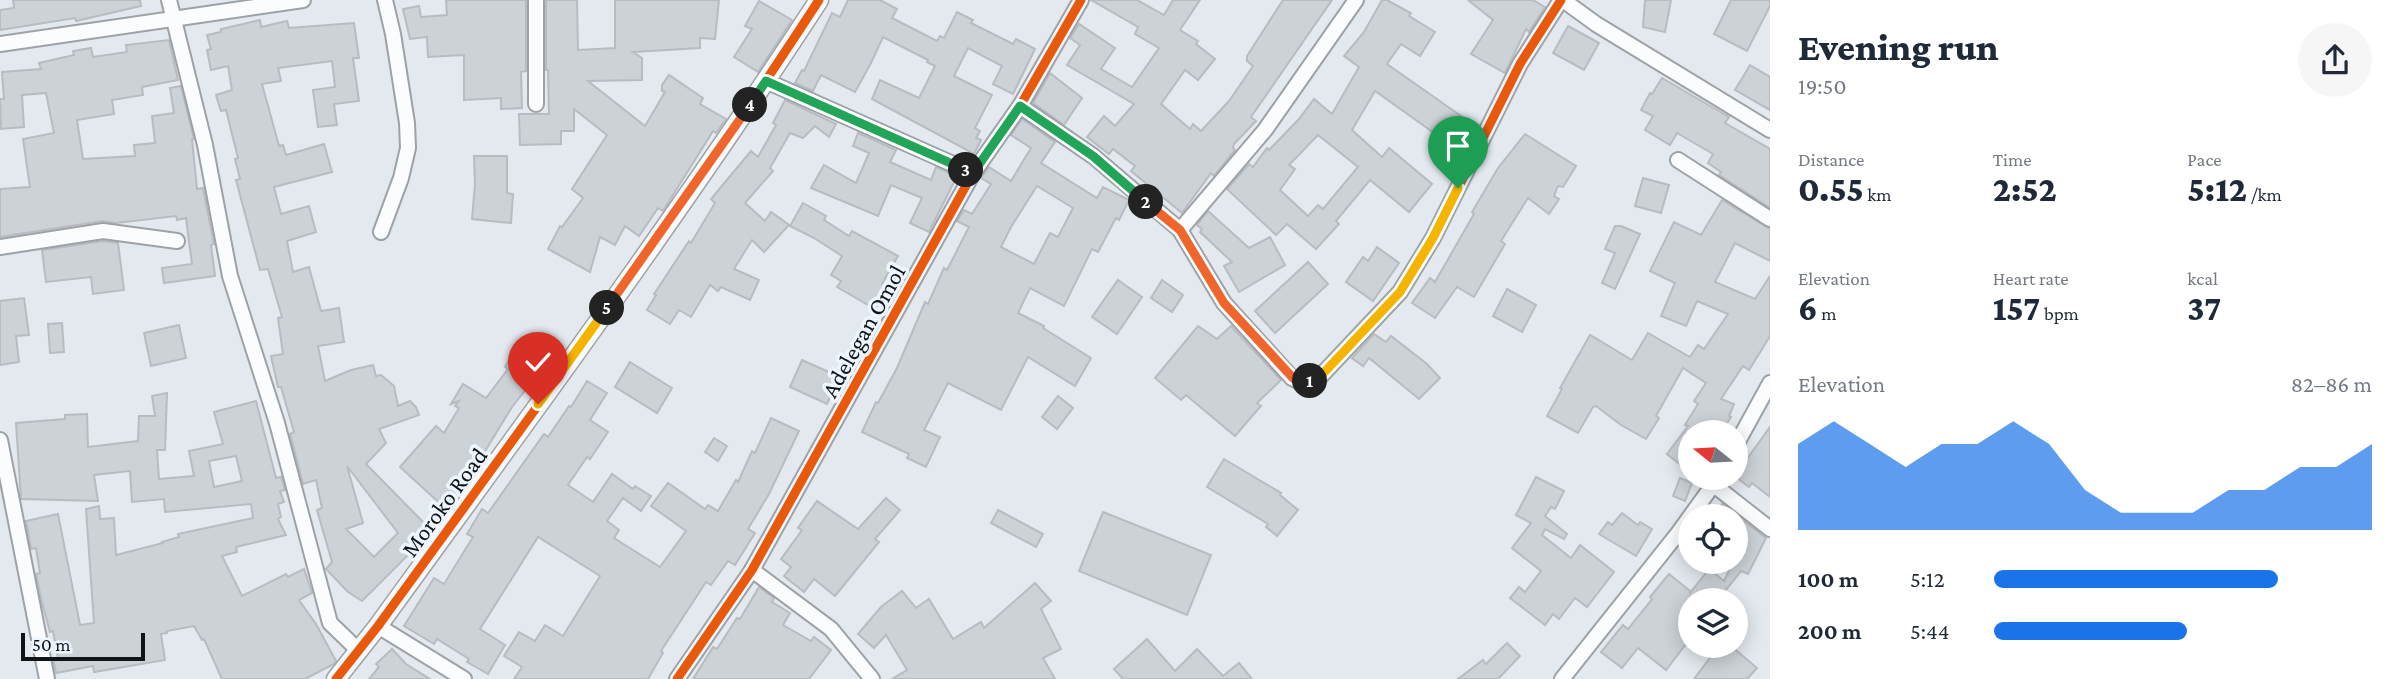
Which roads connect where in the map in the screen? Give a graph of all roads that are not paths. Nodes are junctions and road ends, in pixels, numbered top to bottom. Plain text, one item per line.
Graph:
1 (169, 0) edge
2 (303, 0) edge
3 (385, 0) edge
4 (536, 0) edge
5 (819, 0) edge
6 (1081, 0) edge
7 (1356, 0) edge
8 (1562, 0) edge
9 (174, 19) junction
10 (0, 44) edge
11 (766, 81) junction
12 (536, 104) dead end
13 (1020, 106) junction
14 (1770, 130) edge
15 (1678, 160) dead end
16 (973, 173) junction
17 (1770, 219) edge
18 (1180, 230) junction
19 (381, 232) dead end
20 (177, 241) dead end
21 (0, 247) edge
22 (1770, 383) edge
23 (1748, 423) edge
24 (0, 440) edge
25 (1710, 490) edge
26 (1725, 490) edge
27 (1770, 529) edge
28 (752, 570) junction
29 (378, 626) junction
30 (359, 651) junction
31 (47, 679) edge
32 (336, 679) edge
33 (464, 679) edge
34 (677, 679) edge
35 (872, 679) edge
36 (1562, 679) edge

1 - 9 street
2 - 9 street
3 - 19 street
4 - 12 street
5 - 11 street, Moroko Road
6 - 13 street, Adelegan Omol
7 - 18 street
8 - 14 street
8 - 18 street
9 - 10 street
9 - 30 street
11 - 16 street
11 - 29 street, Moroko Road
13 - 16 street, Adelegan Omol
13 - 18 street
15 - 17 street
16 - 28 street, Adelegan Omol
20 - 21 street
22 - 23 street
24 - 31 street
25 - 36 street
26 - 27 street
28 - 34 street, Adelegan Omol
28 - 35 street
29 - 30 street, Moroko Road
29 - 33 street
30 - 32 street, Moroko Road

